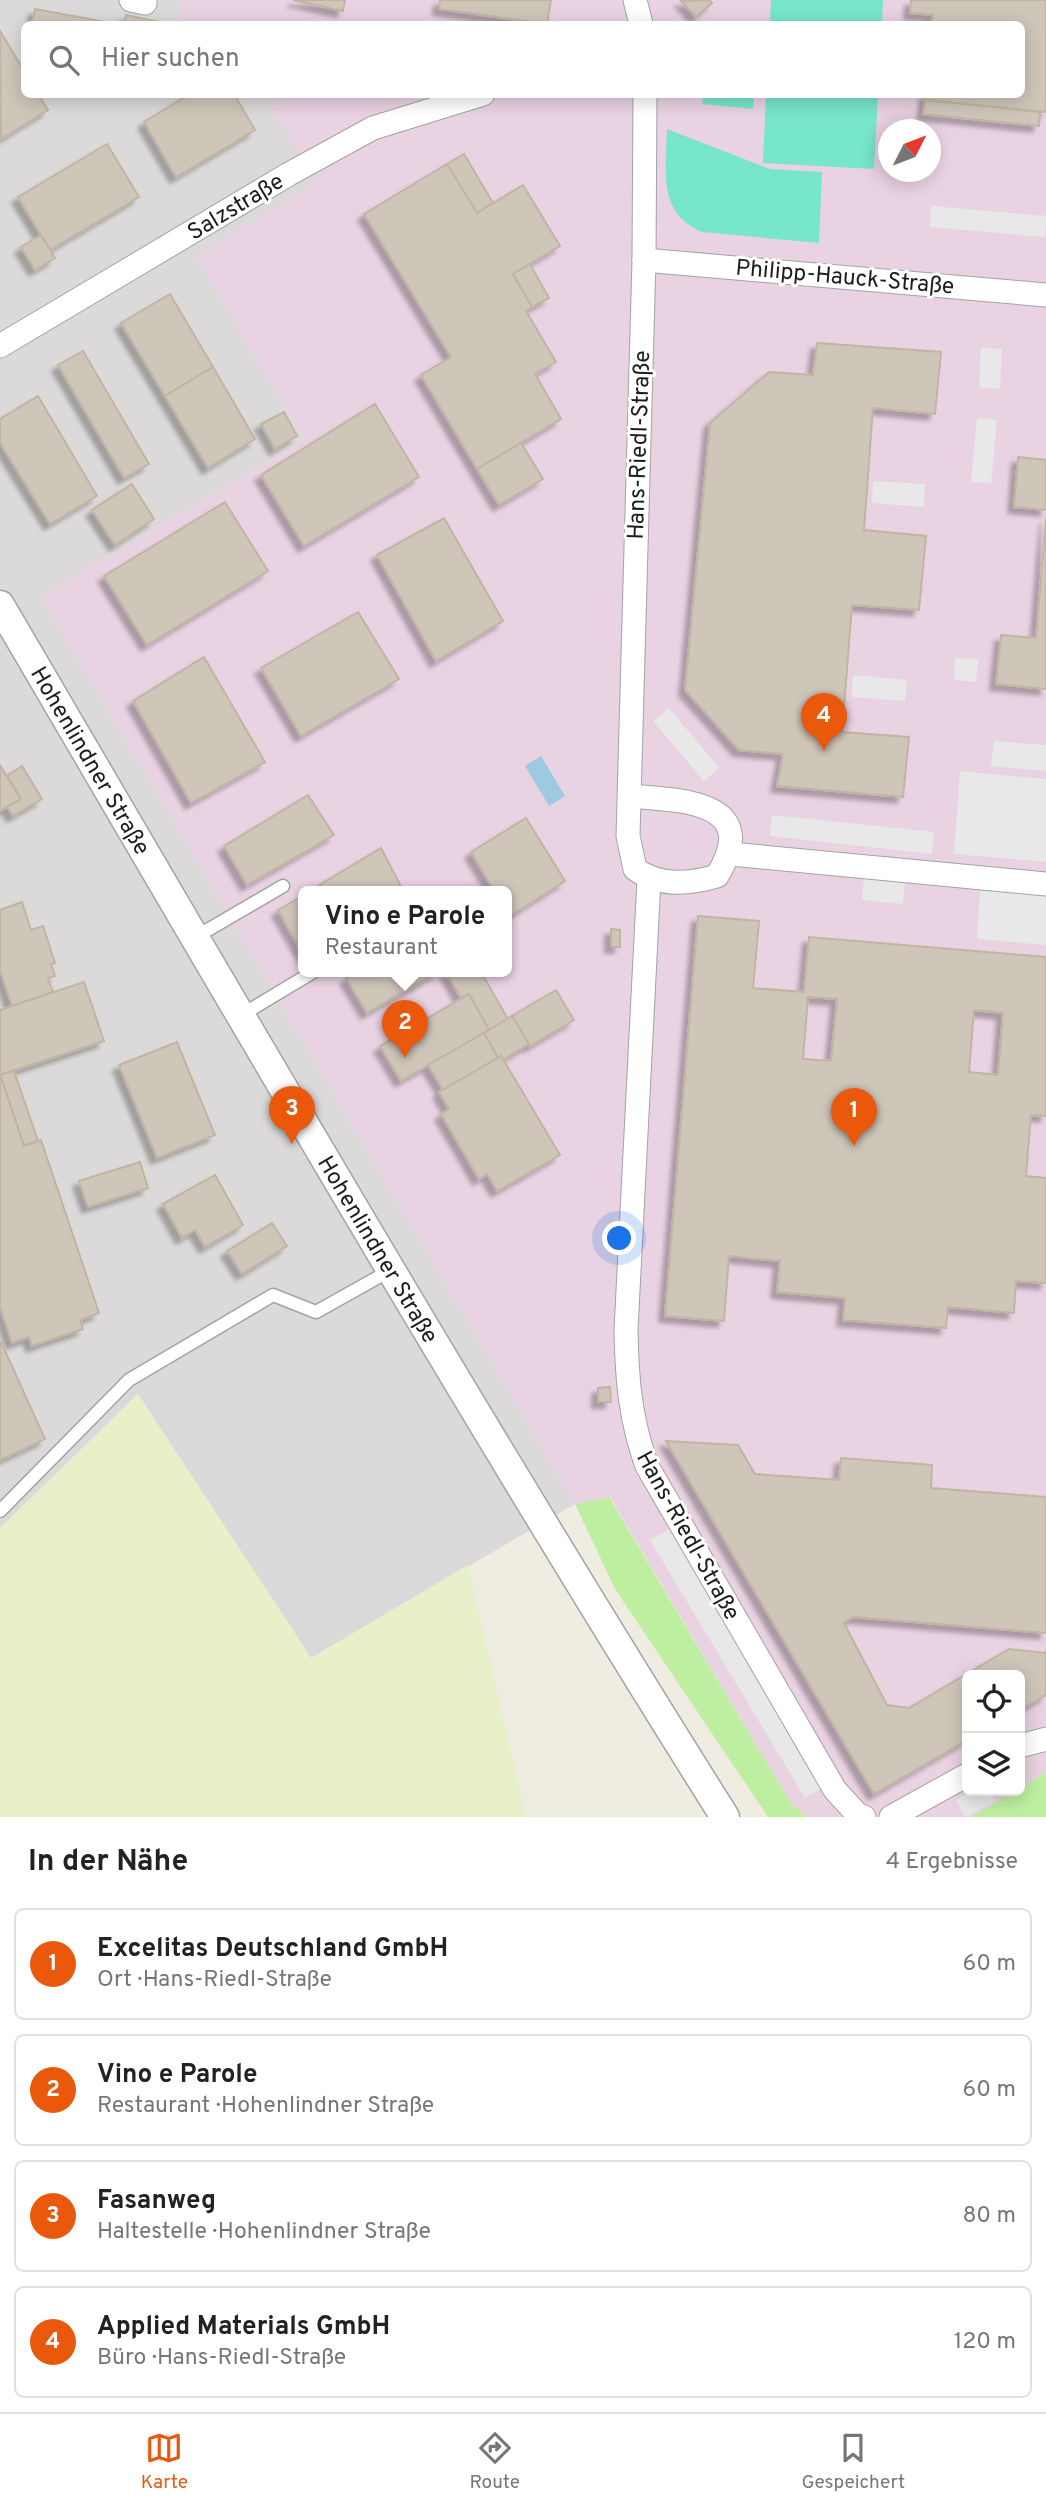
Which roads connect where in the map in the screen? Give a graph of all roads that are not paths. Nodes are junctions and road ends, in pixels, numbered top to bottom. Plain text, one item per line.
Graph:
1 (131, 0) edge
2 (145, 0) edge
3 (635, 0) edge
4 (639, 21) edge
5 (471, 98) edge
6 (645, 98) edge
7 (644, 260) junction
8 (1046, 295) edge
9 (0, 346) edge
10 (0, 605) edge
11 (629, 796) junction
12 (730, 853) junction
13 (649, 879) junction
14 (1046, 884) edge
15 (283, 886) dead end
16 (194, 938) junction
17 (305, 977) edge
18 (240, 1016) junction
19 (391, 1270) junction
20 (0, 1511) edge
21 (1046, 1739) edge
22 (1025, 1745) edge
23 (962, 1778) edge
24 (725, 1817) edge
25 (864, 1817) edge
26 (891, 1817) edge

1 - 2 street
3 - 4 street
5 - 9 street, Salzstraße
6 - 7 street, Hans-Riedl-Straße
7 - 8 street, Philipp-Hauck-Straße
7 - 11 street, Hans-Riedl-Straße
10 - 16 street, Hohenlindner Straße
11 - 12 street
11 - 13 street, Hans-Riedl-Straße
12 - 13 street
12 - 14 street
13 - 25 street, Hans-Riedl-Straße
15 - 16 lane
16 - 18 street, Hohenlindner Straße
17 - 18 lane
18 - 19 street, Hohenlindner Straße
19 - 20 lane
19 - 24 street, Hohenlindner Straße
21 - 22 street
23 - 26 street

